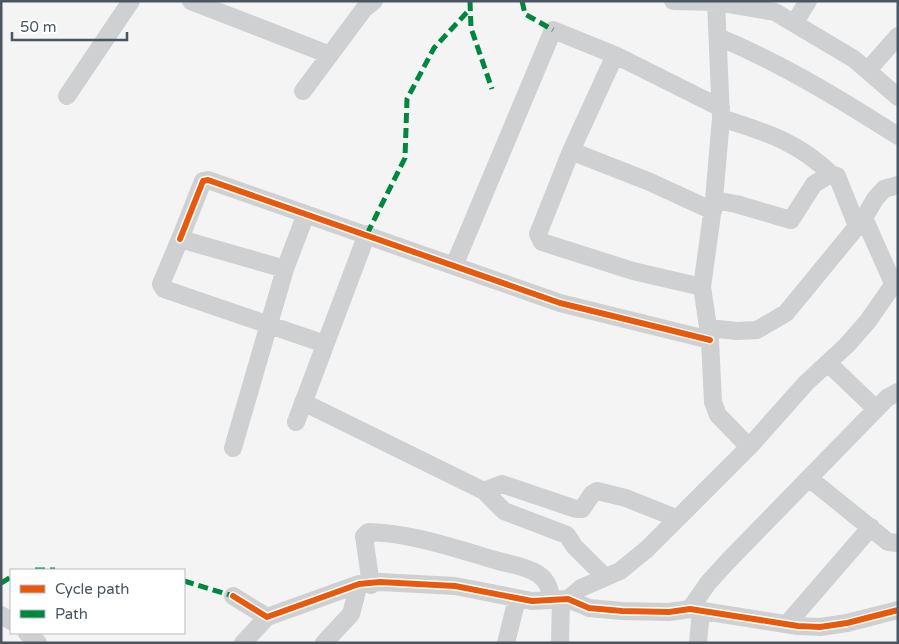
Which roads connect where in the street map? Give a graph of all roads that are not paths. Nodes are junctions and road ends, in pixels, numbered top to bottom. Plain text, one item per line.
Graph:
1 (131, 1) edge
2 (191, 1) edge
3 (673, 1) edge
4 (808, 1) edge
5 (368, 2) edge
6 (716, 2) edge
7 (795, 22) junction
8 (898, 36) edge
9 (718, 37) junction
10 (330, 55) junction
11 (615, 55) junction
12 (868, 70) junction
13 (303, 91) dead end
14 (67, 96) dead end
15 (898, 97) edge
16 (721, 113) junction
17 (898, 136) edge
18 (571, 151) junction
19 (832, 174) junction
20 (898, 185) edge
21 (714, 205) junction
22 (306, 214) junction
23 (860, 222) junction
24 (366, 234) junction
25 (180, 239) junction
26 (454, 266) junction
27 (285, 269) junction
28 (702, 287) junction
29 (894, 290) edge
30 (270, 325) junction
31 (709, 334) junction
32 (325, 344) junction
33 (828, 363) junction
34 (898, 392) edge
35 (303, 402) junction
36 (876, 409) junction
37 (296, 422) dead end
38 (750, 447) junction
39 (233, 448) dead end
40 (810, 479) junction
41 (484, 492) junction
42 (676, 518) junction
43 (871, 527) junction
44 (898, 543) edge
45 (604, 576) junction
46 (365, 585) junction
47 (233, 596) dead end
48 (517, 599) junction
49 (560, 600) junction
50 (695, 610) junction
51 (898, 610) edge
52 (267, 617) junction
53 (796, 631) edge
54 (28, 634) edge
55 (38, 643) edge
56 (243, 643) edge
57 (324, 643) edge
58 (506, 643) edge
59 (560, 643) edge
60 (698, 643) edge

1 - 14 street
2 - 10 street
3 - 6 street
4 - 7 street
5 - 10 street
6 - 7 street
6 - 9 street
7 - 12 street
8 - 12 street
9 - 16 street
9 - 17 street
10 - 13 street
11 - 16 street
11 - 18 street
11 - 26 street
12 - 15 street
16 - 19 street
16 - 21 street
18 - 21 street
18 - 28 street
19 - 21 street
19 - 23 street
20 - 23 street
21 - 28 street
22 - 24 street
22 - 25 street
22 - 27 street
23 - 29 street
23 - 31 street
24 - 26 street
24 - 32 street
25 - 27 street
25 - 30 street
26 - 31 street
27 - 30 street
28 - 31 street
29 - 33 street
30 - 32 street
30 - 39 street
31 - 38 street
32 - 35 street
33 - 36 street
33 - 38 street
34 - 36 street
35 - 37 street
35 - 41 street
36 - 40 street
38 - 42 street
40 - 43 street
40 - 50 street
41 - 42 street
41 - 45 street
42 - 45 street
43 - 44 street
43 - 53 street
45 - 49 street
46 - 48 street
46 - 49 street
46 - 52 street
46 - 57 street
47 - 52 street
48 - 49 street
48 - 58 street
49 - 50 street
49 - 59 street
50 - 53 street
50 - 60 street
51 - 53 street
52 - 56 street
54 - 55 street

